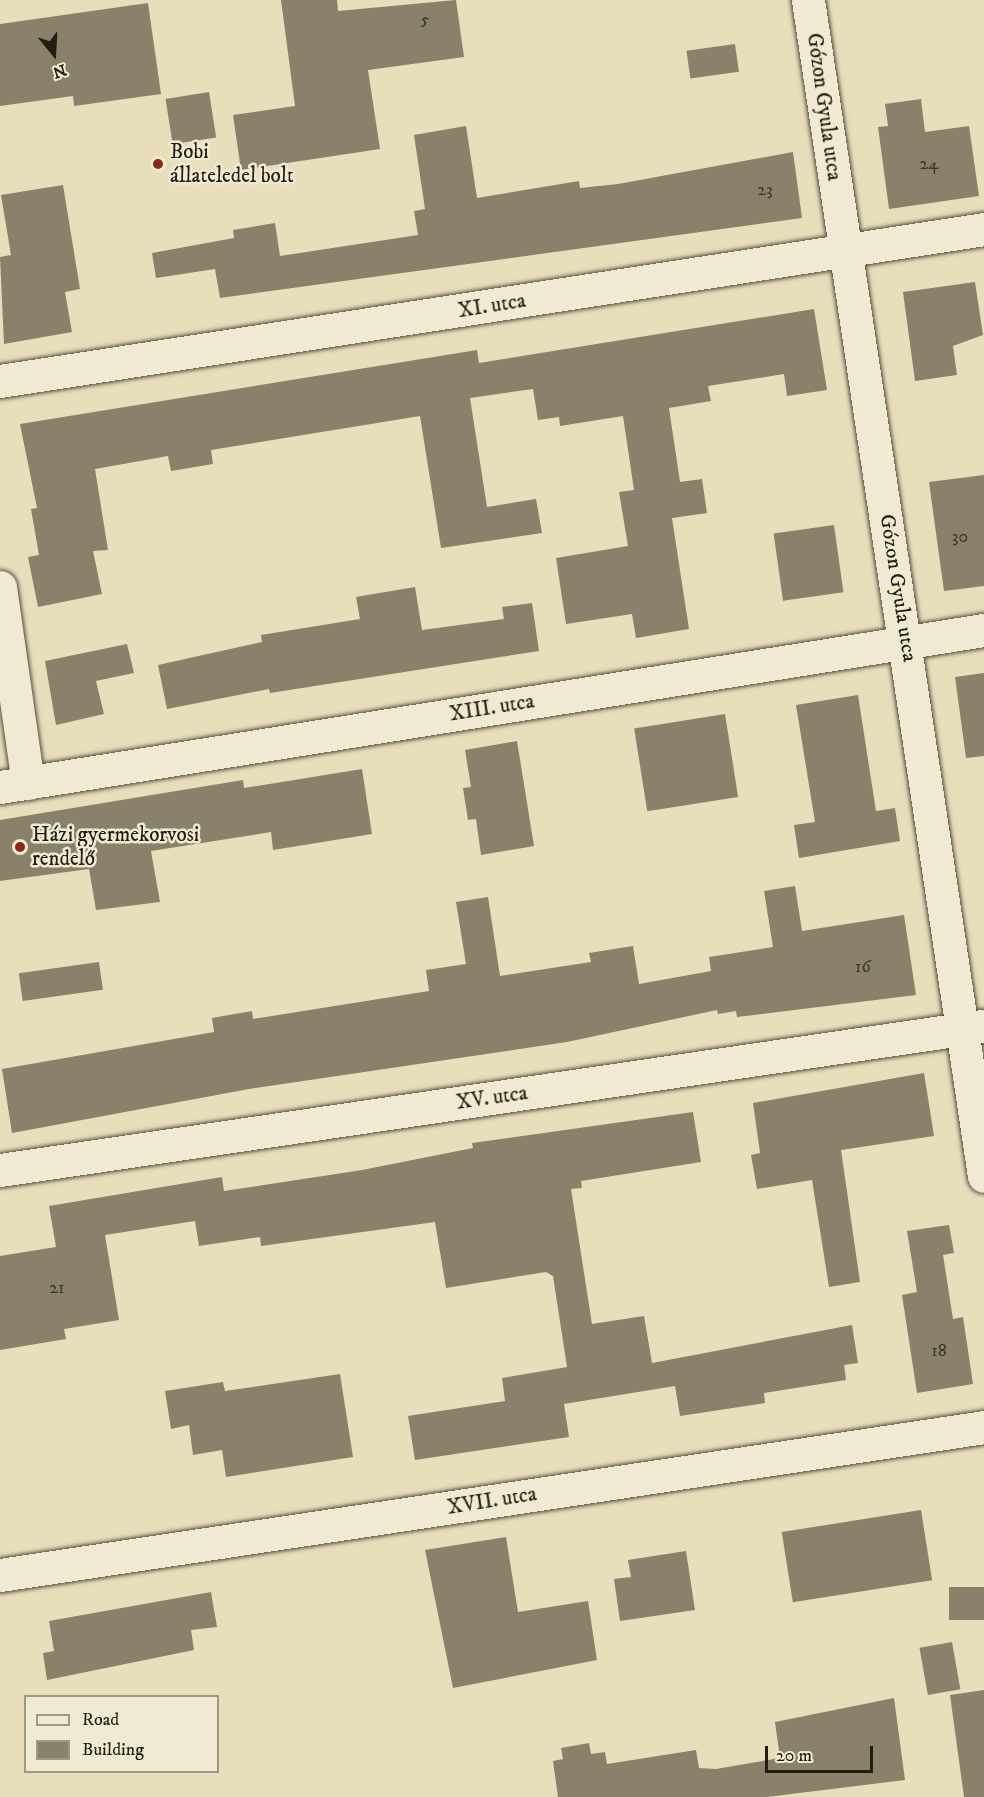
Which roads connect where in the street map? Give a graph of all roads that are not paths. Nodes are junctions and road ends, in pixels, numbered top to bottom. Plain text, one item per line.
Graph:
1 (808, 0) edge
2 (984, 229) edge
3 (845, 252) junction
4 (0, 381) edge
5 (0, 587) edge
6 (984, 630) edge
7 (907, 641) junction
8 (14, 785) edge
9 (973, 1027) edge
10 (0, 1170) edge
11 (984, 1176) edge
12 (984, 1426) edge
13 (0, 1575) edge

1 - 3 street, Gózon Gyula utca
2 - 3 street, XI. utca
3 - 4 street, XI. utca
3 - 7 street, Gózon Gyula utca
5 - 8 street
6 - 7 street, XIII. utca
7 - 8 street, XIII. utca
7 - 9 street, Gózon Gyula utca
9 - 10 street, XV. utca
9 - 11 street, Gózon Gyula utca
12 - 13 street, XVII. utca

